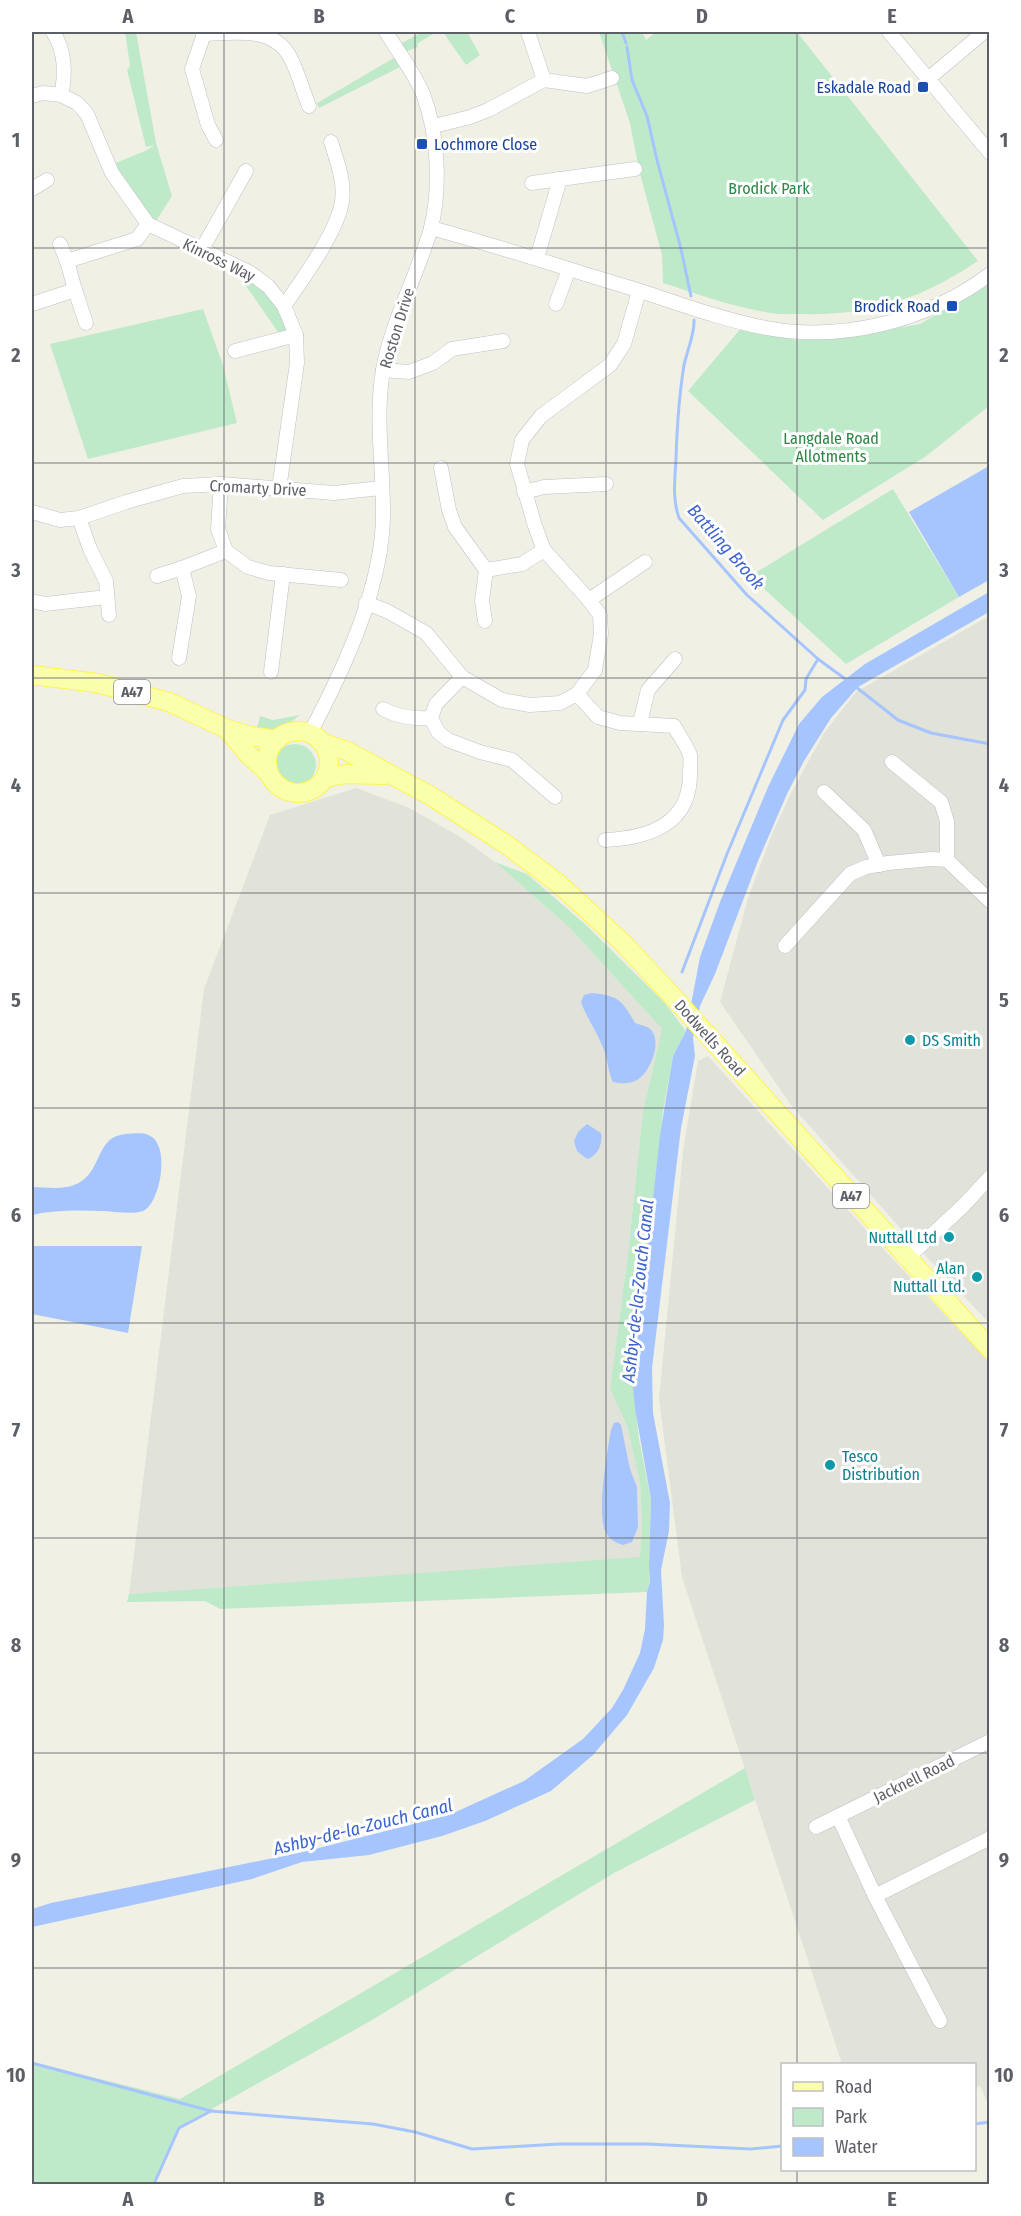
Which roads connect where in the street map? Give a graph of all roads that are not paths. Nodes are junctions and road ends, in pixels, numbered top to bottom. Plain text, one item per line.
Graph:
1 (53, 32) edge
2 (386, 32) edge
3 (528, 32) edge
4 (889, 32) edge
5 (984, 32) edge
6 (203, 33) edge
7 (612, 78) dead end
8 (928, 79) junction
9 (543, 80) junction
10 (61, 94) junction
11 (32, 96) edge
12 (309, 106) dead end
13 (434, 126) junction
14 (216, 140) dead end
15 (331, 142) dead end
16 (990, 153) edge
17 (635, 169) dead end
18 (246, 171) dead end
19 (560, 179) junction
20 (532, 183) dead end
21 (38, 185) edge
22 (42, 200) dead end
23 (148, 224) junction
24 (431, 228) junction
25 (60, 244) dead end
26 (202, 249) junction
27 (537, 258) junction
28 (67, 261) junction
29 (569, 269) junction
30 (990, 274) edge
31 (75, 290) junction
32 (639, 291) junction
33 (32, 304) edge
34 (556, 304) dead end
35 (284, 306) junction
36 (86, 323) dead end
37 (296, 335) junction
38 (503, 341) dead end
39 (235, 351) dead end
40 (383, 370) junction
41 (441, 468) dead end
42 (221, 483) junction
43 (606, 484) dead end
44 (381, 488) junction
45 (279, 489) junction
46 (524, 492) junction
47 (32, 512) edge
48 (79, 518) junction
49 (544, 550) junction
50 (226, 551) junction
51 (645, 562) dead end
52 (182, 568) junction
53 (486, 570) junction
54 (283, 574) junction
55 (157, 576) dead end
56 (340, 580) dead end
57 (107, 597) junction
58 (589, 600) junction
59 (32, 601) edge
60 (366, 603) junction
61 (109, 615) dead end
62 (485, 621) dead end
63 (179, 658) dead end
64 (675, 658) dead end
65 (272, 672) dead end
66 (32, 675) edge
67 (462, 677) junction
68 (577, 694) junction
69 (383, 709) dead end
70 (431, 718) junction
71 (640, 723) junction
72 (227, 729) junction
73 (317, 738) junction
74 (277, 740) junction
75 (892, 762) dead end
76 (269, 774) junction
77 (390, 775) junction
78 (325, 778) junction
79 (824, 792) dead end
80 (555, 797) dead end
81 (605, 840) dead end
82 (947, 860) junction
83 (879, 865) junction
84 (990, 901) edge
85 (784, 945) dead end
86 (990, 1177) edge
87 (906, 1259) junction
88 (990, 1349) edge
89 (990, 1741) edge
90 (838, 1816) junction
91 (816, 1827) dead end
92 (990, 1838) edge
93 (875, 1896) junction
94 (940, 2021) dead end

1 - 10 street
2 - 13 street, Roston Drive
3 - 9 street
4 - 8 street
5 - 8 street
6 - 12 street
6 - 14 street
7 - 9 street
8 - 16 street
9 - 13 street
10 - 11 street
10 - 23 street, Kinross Way
13 - 24 street, Roston Drive
15 - 35 street
17 - 19 street
18 - 26 street
19 - 20 street
19 - 27 street
21 - 22 street
23 - 26 street, Kinross Way
23 - 28 street
24 - 27 street
24 - 40 street, Roston Drive
25 - 28 street
26 - 35 street, Kinross Way
27 - 29 street
28 - 31 street
29 - 32 street
29 - 34 street
30 - 32 street
31 - 33 street
31 - 36 street
32 - 46 street
35 - 37 street, Kinross Way
37 - 39 street
37 - 45 street, Kinross Way
38 - 40 street
40 - 44 street, Roston Drive
41 - 53 street
42 - 45 street, Cromarty Drive
42 - 48 street, Cromarty Drive
42 - 50 street
43 - 46 street
44 - 45 street, Cromarty Drive
44 - 60 street, Roston Drive
46 - 49 street
47 - 48 street, Cromarty Drive
48 - 57 street
49 - 53 street
49 - 58 street
50 - 52 street
50 - 54 street
51 - 58 street
52 - 55 street
52 - 63 street
53 - 62 street
54 - 56 street
54 - 65 street
57 - 59 street
57 - 61 street
58 - 68 street
60 - 67 street
60 - 73 street, Roston Drive
64 - 71 street
66 - 72 main road, A47
67 - 68 street
67 - 70 street
68 - 71 street
69 - 70 street
70 - 80 street
71 - 81 street
72 - 74 main road, A47
72 - 76 main road, A47
73 - 74 main road
73 - 77 main road, Dodwells Road / A47
73 - 78 main road
74 - 76 main road
75 - 82 street
76 - 78 main road
77 - 78 main road, Dodwells Road / A47
77 - 87 main road, Dodwells Road / A47
79 - 83 street
82 - 83 street
82 - 84 street
83 - 85 street
86 - 87 street
87 - 88 main road, Dodwells Road / A47
89 - 90 street, Jacknell Road
90 - 91 street, Jacknell Road
90 - 93 street
92 - 93 street
93 - 94 street

